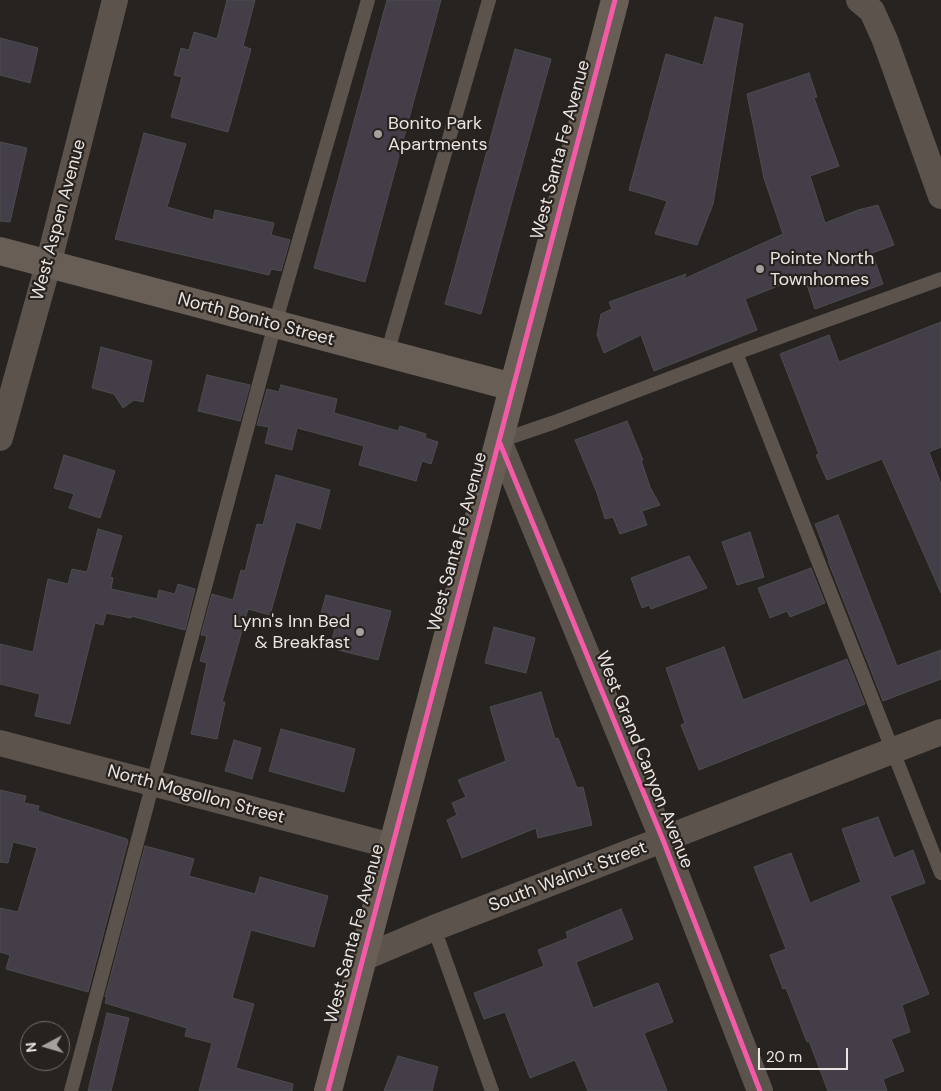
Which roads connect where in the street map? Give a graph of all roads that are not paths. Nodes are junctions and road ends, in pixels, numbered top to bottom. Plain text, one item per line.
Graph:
1 (115, 0) edge
2 (368, 0) edge
3 (489, 0) edge
4 (615, 0) edge
5 (859, 0) edge
6 (941, 196) edge
7 (0, 251) edge
8 (48, 265) junction
9 (941, 279) edge
10 (274, 324) junction
11 (736, 353) junction
12 (387, 354) junction
13 (513, 387) junction
14 (0, 438) edge
15 (499, 441) junction
16 (941, 732) edge
17 (0, 743) edge
18 (893, 750) junction
19 (153, 783) junction
20 (663, 840) junction
21 (392, 846) junction
22 (941, 873) edge
23 (434, 928) junction
24 (363, 958) junction
25 (71, 1091) edge
26 (328, 1091) edge
27 (492, 1091) edge
28 (760, 1091) edge

1 - 8 street, West Aspen Avenue
2 - 10 lane
3 - 12 lane
4 - 13 street, West Santa Fe Avenue
5 - 6 street
7 - 8 street, North Bonito Street
8 - 10 street, North Bonito Street
8 - 14 street, West Aspen Avenue
9 - 11 lane
10 - 12 street, North Bonito Street
10 - 19 lane
11 - 15 lane
11 - 18 lane
12 - 13 street, North Bonito Street
13 - 15 street, West Santa Fe Avenue
15 - 20 street, West Grand Canyon Avenue
15 - 21 street, West Santa Fe Avenue
16 - 18 street, South Walnut Street
17 - 19 street, North Mogollon Street
18 - 20 street, South Walnut Street
18 - 22 lane
19 - 21 street, North Mogollon Street
19 - 25 lane
20 - 23 street, South Walnut Street
20 - 28 street, West Grand Canyon Avenue
21 - 24 street, West Santa Fe Avenue
23 - 24 street, South Walnut Street
23 - 27 lane
24 - 26 street, West Santa Fe Avenue

